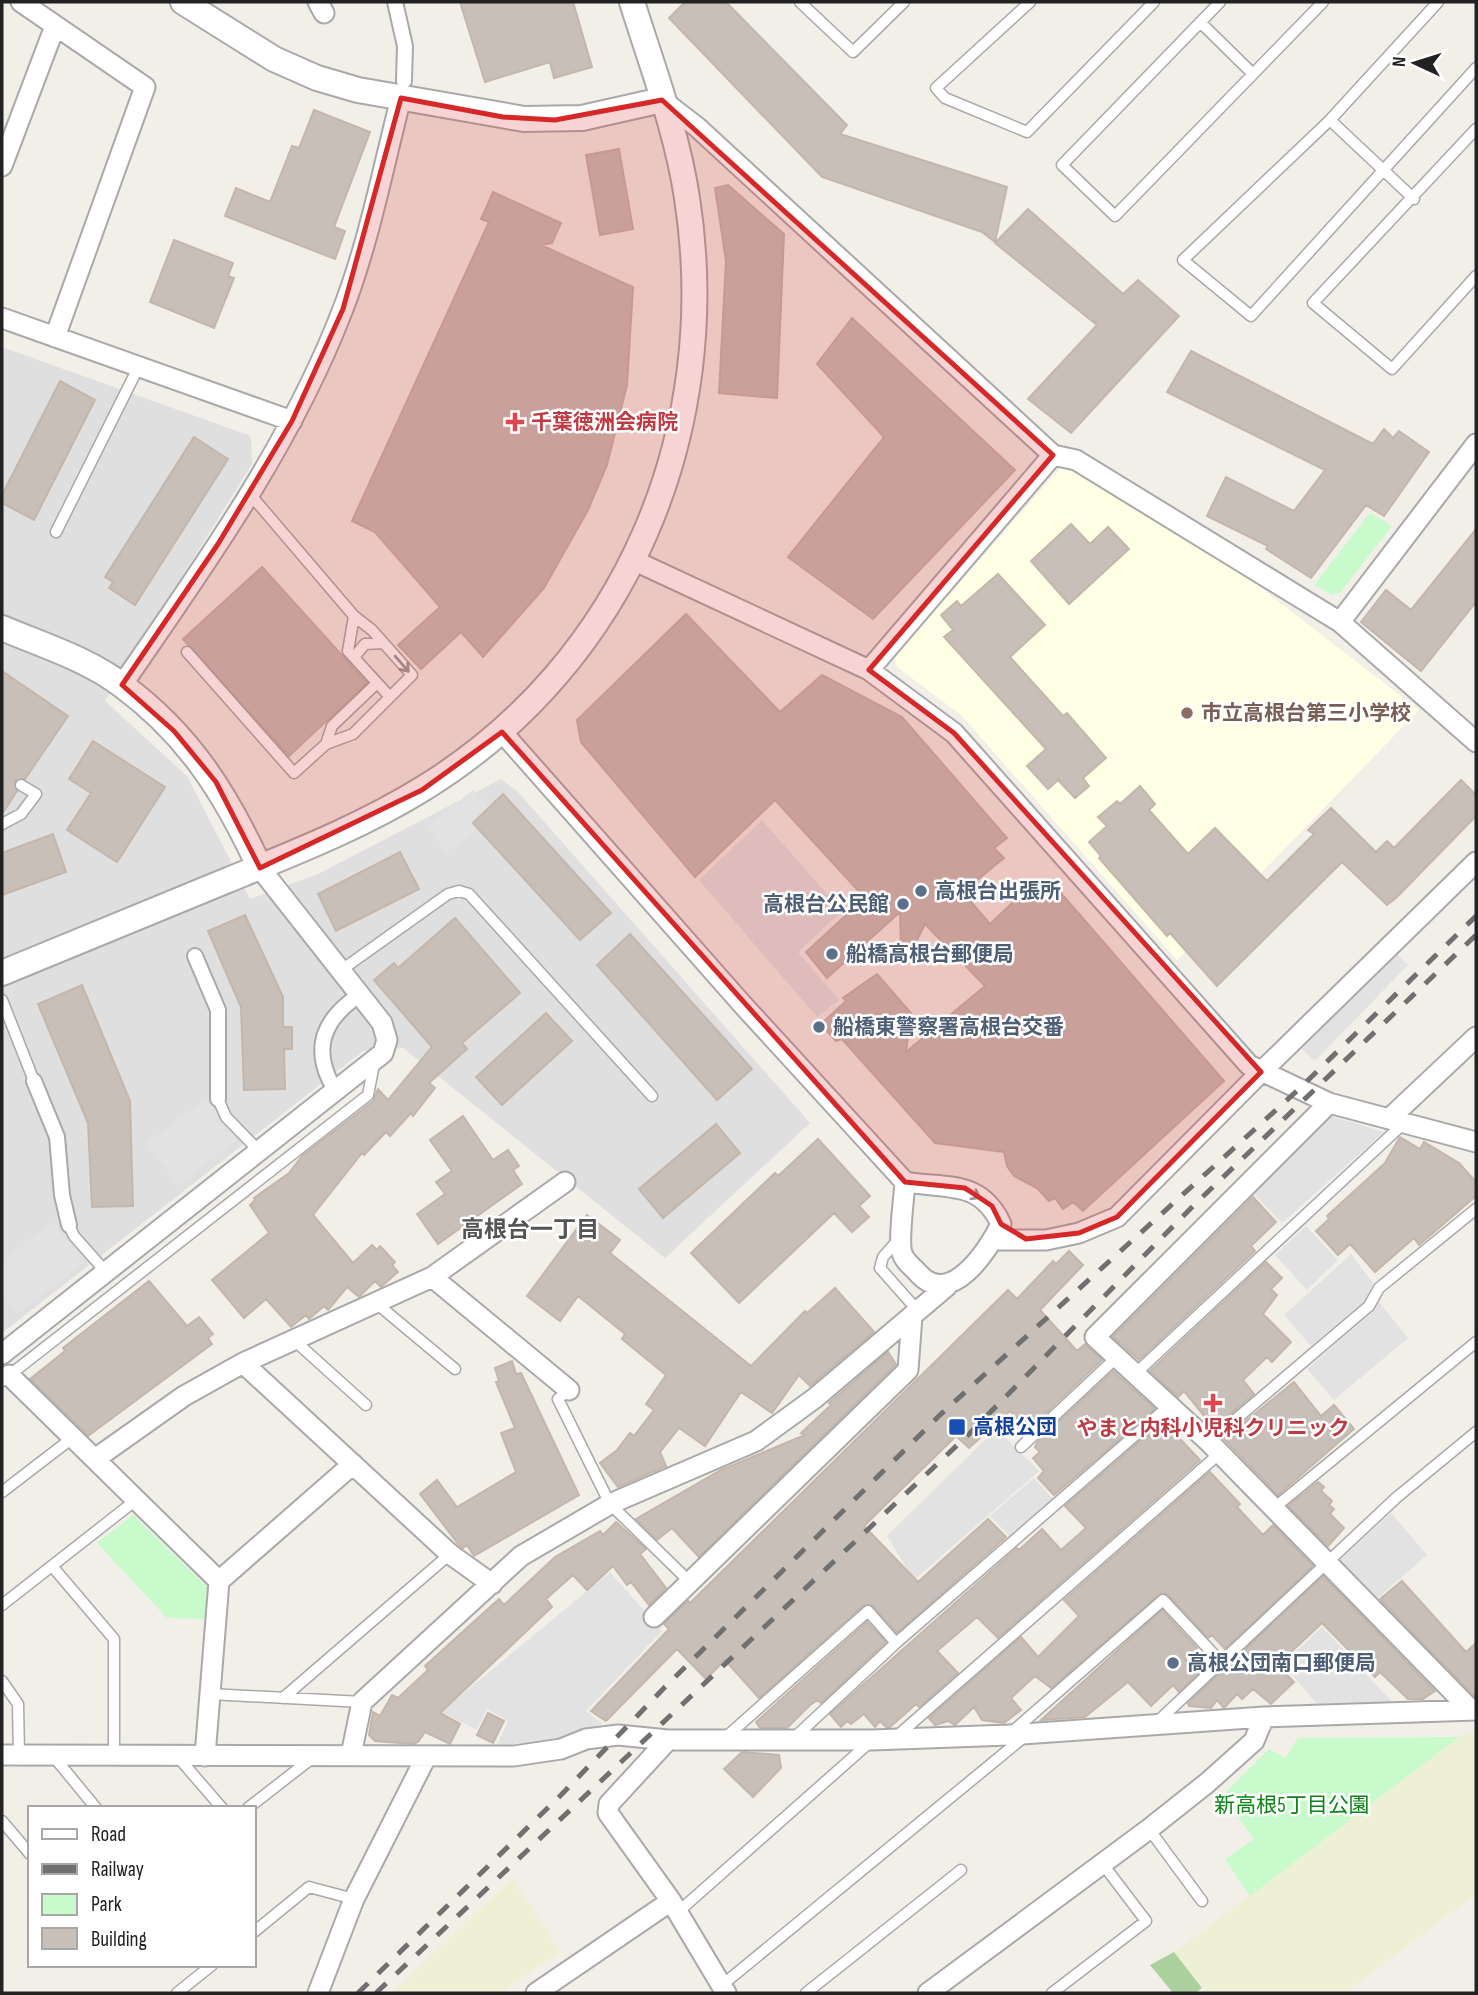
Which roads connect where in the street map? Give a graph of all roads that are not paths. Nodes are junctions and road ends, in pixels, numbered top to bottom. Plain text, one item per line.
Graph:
1 (21, 2) edge
2 (183, 2) edge
3 (395, 2) edge
4 (632, 2) edge
5 (800, 2) edge
6 (904, 2) edge
7 (1030, 2) edge
8 (1154, 2) edge
9 (1220, 2) edge
10 (1323, 2) edge
11 (1438, 2) edge
12 (1200, 22) junction
13 (55, 26) junction
14 (1476, 68) edge
15 (1253, 74) junction
16 (403, 90) junction
17 (662, 100) junction
18 (1330, 120) junction
19 (1476, 129) edge
20 (2, 166) edge
21 (1382, 170) junction
22 (1413, 199) junction
23 (1476, 276) edge
24 (2, 318) edge
25 (55, 337) junction
26 (139, 366) junction
27 (292, 421) junction
28 (1476, 444) edge
29 (1053, 455) junction
30 (249, 493) junction
31 (56, 533) dead end
32 (635, 561) junction
33 (354, 616) junction
34 (1340, 622) junction
35 (2, 628) edge
36 (383, 643) junction
37 (187, 652) dead end
38 (354, 657) junction
39 (869, 670) junction
40 (377, 683) junction
41 (122, 685) junction
42 (390, 697) junction
43 (502, 732) junction
44 (1476, 742) edge
45 (326, 744) junction
46 (22, 785) dead end
47 (2, 824) edge
48 (1476, 862) edge
49 (260, 868) junction
50 (195, 956) dead end
51 (340, 971) junction
52 (2, 973) edge
53 (2, 1000) edge
54 (351, 1001) dead end
55 (1476, 1037) edge
56 (374, 1063) junction
57 (1261, 1072) junction
58 (34, 1081) joint
59 (330, 1081) dead end
60 (652, 1096) dead end
61 (218, 1099) joint
62 (1329, 1103) junction
63 (1396, 1121) junction
64 (1476, 1142) edge
65 (260, 1152) junction
66 (565, 1182) dead end
67 (905, 1182) junction
68 (927, 1186) junction
69 (1476, 1209) edge
70 (69, 1225) joint
71 (903, 1226) junction
72 (997, 1232) junction
73 (106, 1272) junction
74 (432, 1277) junction
75 (947, 1286) junction
76 (376, 1303) junction
77 (915, 1314) junction
78 (295, 1341) junction
79 (1476, 1342) edge
80 (2, 1354) edge
81 (1117, 1357) junction
82 (243, 1363) junction
83 (455, 1369) dead end
84 (1135, 1374) junction
85 (6, 1378) edge
86 (569, 1390) joint
87 (366, 1405) dead end
88 (1170, 1405) junction
89 (1476, 1432) edge
90 (71, 1439) junction
91 (1021, 1447) dead end
92 (1214, 1448) junction
93 (94, 1459) junction
94 (353, 1464) junction
95 (2, 1492) edge
96 (136, 1500) junction
97 (610, 1504) junction
98 (1274, 1508) junction
99 (450, 1554) junction
100 (1328, 1563) junction
101 (52, 1566) junction
102 (219, 1581) junction
103 (690, 1582) junction
104 (492, 1584) junction
105 (2, 1605) edge
106 (654, 1617) dead end
107 (897, 1643) junction
108 (1220, 1661) junction
109 (2, 1681) edge
110 (210, 1694) junction
111 (284, 1698) junction
112 (362, 1702) junction
113 (1474, 1710) edge
114 (1264, 1717) junction
115 (1156, 1724) junction
116 (1018, 1734) junction
117 (896, 1737) junction
118 (668, 1740) junction
119 (723, 1740) junction
120 (872, 1740) junction
121 (791, 1741) junction
122 (10, 1755) edge
123 (351, 1755) junction
124 (54, 1756) junction
125 (114, 1756) junction
126 (177, 1756) junction
127 (205, 1756) junction
128 (314, 1757) junction
129 (426, 1757) junction
130 (94, 1806) edge
131 (220, 1806) edge
132 (251, 1806) edge
133 (2, 1821) edge
134 (1149, 1829) junction
135 (28, 1852) edge
136 (1101, 1863) junction
137 (961, 1870) dead end
138 (354, 1899) junction
139 (1202, 1901) dead end
140 (675, 1906) junction
141 (256, 1930) edge
142 (210, 1967) edge
143 (724, 1990) edge
144 (177, 1993) edge
145 (318, 1993) edge
146 (536, 1993) edge
147 (806, 1993) edge
148 (928, 1993) edge
149 (1052, 1993) edge

1 - 13 street
2 - 16 street
3 - 16 street
4 - 17 street
5 - 6 lane
7 - 8 lane
9 - 12 lane
10 - 15 lane
11 - 18 lane
12 - 15 lane
12 - 15 lane
13 - 20 street
13 - 25 street
14 - 21 lane
16 - 17 street
16 - 27 street
17 - 29 street
17 - 32 street
18 - 21 lane
18 - 21 lane
19 - 22 lane
21 - 22 lane
22 - 23 lane
24 - 25 street
25 - 26 street
26 - 27 street
26 - 31 lane
27 - 30 street
28 - 34 street
29 - 34 street
29 - 39 street
30 - 33 lane
30 - 41 street
32 - 39 street
32 - 43 street
33 - 36 lane
33 - 38 lane
34 - 44 street
35 - 41 street
36 - 38 lane
36 -> 42 lane
37 - 45 lane
38 - 40 lane
39 - 57 street
40 - 42 lane
40 - 45 lane
41 - 49 street
42 - 45 lane
43 - 49 street
43 - 67 street
46 - 47 lane
48 - 57 street
49 - 51 street
49 - 52 street
50 - 61 street
51 - 56 street
51 - 60 lane
53 - 58 lane
54 - 59 street
55 - 63 street
56 - 65 street
56 - 85 lane
57 - 62 street
57 - 72 street
58 - 70 street
61 - 65 lane
62 - 63 street
62 - 81 street
63 - 64 street
63 - 84 lane
65 - 73 street
66 - 74 street
67 - 68 street
67 - 71 street
68 - 71 street
68 -> 72 street
69 - 92 lane
70 - 73 lane
71 - 75 street
71 - 77 lane
72 - 75 street
73 - 80 street
74 - 76 street
74 - 86 street
75 - 77 street
76 - 78 street
76 - 83 lane
77 - 97 street
77 - 103 street
78 - 82 street
78 - 87 lane
79 - 98 lane
81 - 84 street
81 - 91 lane
82 - 93 street
82 - 94 street
84 - 88 street
85 - 90 street
86 - 97 lane
88 - 92 street
88 - 107 lane
89 - 100 lane
90 - 93 street
90 - 95 lane
92 - 98 street
92 - 117 lane
93 - 96 street
94 - 99 street
94 - 102 street
96 - 101 lane
96 - 102 street
97 - 103 lane
97 - 104 street
98 - 100 street
99 - 104 street
99 - 111 lane
100 - 108 lane
100 - 113 street
101 - 105 lane
101 - 125 lane
102 - 110 street
103 - 106 street
104 - 112 street
107 - 119 lane
107 - 121 lane
108 - 115 lane
108 - 116 lane
109 - 122 lane
110 - 111 lane
110 - 127 street
111 - 112 lane
112 - 123 street
113 - 114 street
114 - 115 street
114 - 134 street
115 - 116 street
116 - 117 street
116 - 143 lane
117 - 120 street
118 - 119 street
118 - 129 street
118 - 140 street
119 - 121 street
120 - 121 street
120 - 140 lane
122 - 124 street
123 - 128 street
123 - 129 street
124 - 125 street
124 - 130 lane
125 - 126 street
126 - 127 street
126 - 131 lane
127 - 128 street
128 - 132 lane
129 - 138 street
133 - 135 lane
134 - 136 street
134 - 139 lane
136 - 148 street
136 - 149 lane
137 - 147 lane
138 - 141 lane
138 - 145 street
140 - 143 street
140 - 146 street
142 - 144 lane

